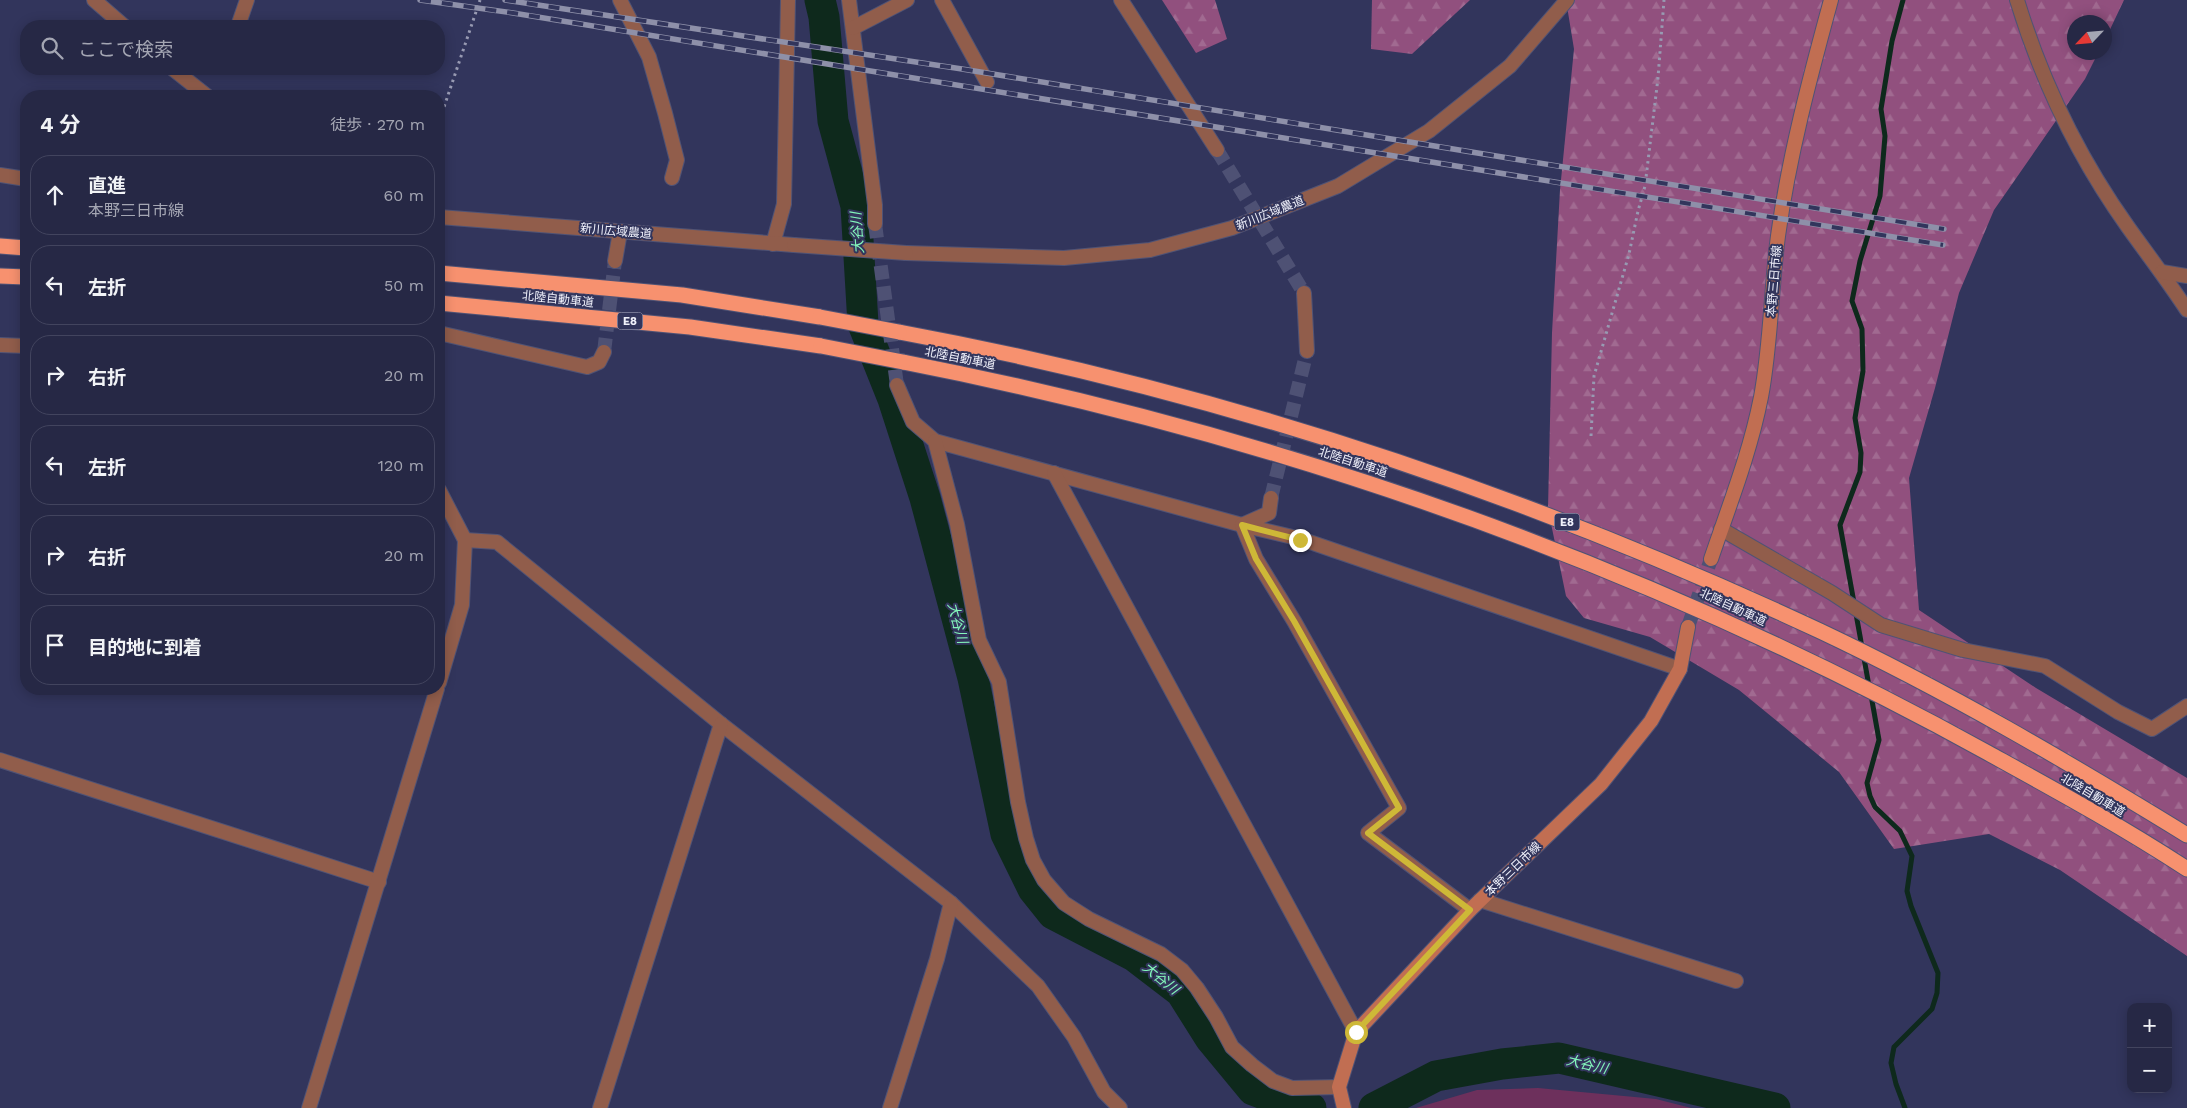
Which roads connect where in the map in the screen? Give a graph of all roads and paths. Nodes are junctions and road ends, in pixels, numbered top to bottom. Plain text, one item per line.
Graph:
1 (94, 0) edge
2 (247, 0) edge
3 (480, 0) edge
4 (620, 0) edge
5 (849, 0) edge
6 (906, 0) edge
7 (942, 0) edge
8 (1120, 0) edge
9 (1567, 0) edge
10 (1664, 0) edge
11 (1831, 0) edge
12 (2017, 0) edge
13 (792, 1) edge
14 (117, 20) edge
15 (240, 20) edge
16 (853, 28) junction
17 (181, 75) edge
18 (987, 82) dead end
19 (199, 90) edge
20 (445, 104) edge
21 (1217, 150) tunnel mouth
22 (0, 175) edge
23 (20, 178) edge
24 (672, 178) dead end
25 (445, 217) edge
26 (874, 224) tunnel mouth
27 (620, 232) junction
28 (773, 244) junction
29 (0, 246) edge
30 (20, 248) edge
31 (615, 261) tunnel mouth
32 (2162, 272) junction
33 (445, 275) edge
34 (0, 276) edge
35 (2187, 276) edge
36 (20, 278) edge
37 (1304, 293) tunnel mouth
38 (445, 304) edge
39 (2187, 310) edge
40 (445, 334) edge
41 (0, 345) edge
42 (20, 346) edge
43 (1307, 351) tunnel mouth
44 (604, 352) dead end
45 (897, 385) tunnel mouth
46 (1590, 436) dead end
47 (935, 442) junction
48 (1054, 473) junction
49 (1271, 498) tunnel mouth
50 (445, 501) edge
51 (1242, 525) junction
52 (1721, 529) junction
53 (466, 540) junction
54 (1711, 559) tunnel mouth
55 (1688, 627) tunnel mouth
56 (445, 663) edge
57 (1680, 669) junction
58 (435, 695) edge
59 (2187, 706) edge
60 (721, 724) junction
61 (0, 760) edge
62 (2187, 835) edge
63 (2187, 869) edge
64 (379, 882) junction
65 (952, 903) junction
66 (1475, 905) junction
67 (1736, 982) dead end
68 (1356, 1032) junction
69 (1339, 1087) junction
70 (309, 1108) edge
71 (600, 1108) edge
72 (890, 1108) edge
73 (1120, 1108) edge
74 (1344, 1108) edge

1 - 14 street
2 - 15 street
3 - 20 path
4 - 24 street
5 - 16 street
6 - 16 street
7 - 18 street
8 - 21 street
9 - 28 street, 新川広域農道, bridge
10 - 46 path
11 - 52 main road, 本野三日市線
12 - 32 street
13 - 28 street
16 - 26 street
17 - 19 street
22 - 23 street
25 - 27 street, 新川広域農道
27 - 28 street, 新川広域農道
27 - 31 street
29 - 30 highway
32 - 35 street
32 - 39 street
33 - 62 highway, 北陸自動車道 / E8, bridge
34 - 36 highway
37 - 43 street
38 - 63 highway, 北陸自動車道 / E8, bridge
40 - 44 street
41 - 42 street
45 - 47 street
47 - 48 street
47 - 69 street
48 - 51 street
48 - 68 street
49 - 51 street
50 - 53 street
51 - 57 street
51 - 66 street
52 - 54 main road, 本野三日市線
52 - 59 street
53 - 56 street
53 - 60 street
55 - 57 main road, 本野三日市線
57 - 66 main road, 本野三日市線
58 - 64 street
60 - 65 street
60 - 71 street
61 - 64 street
64 - 70 street
65 - 72 street
65 - 73 street
66 - 67 street
66 - 68 main road, 本野三日市線
68 - 69 main road, 本野三日市線
69 - 74 main road

